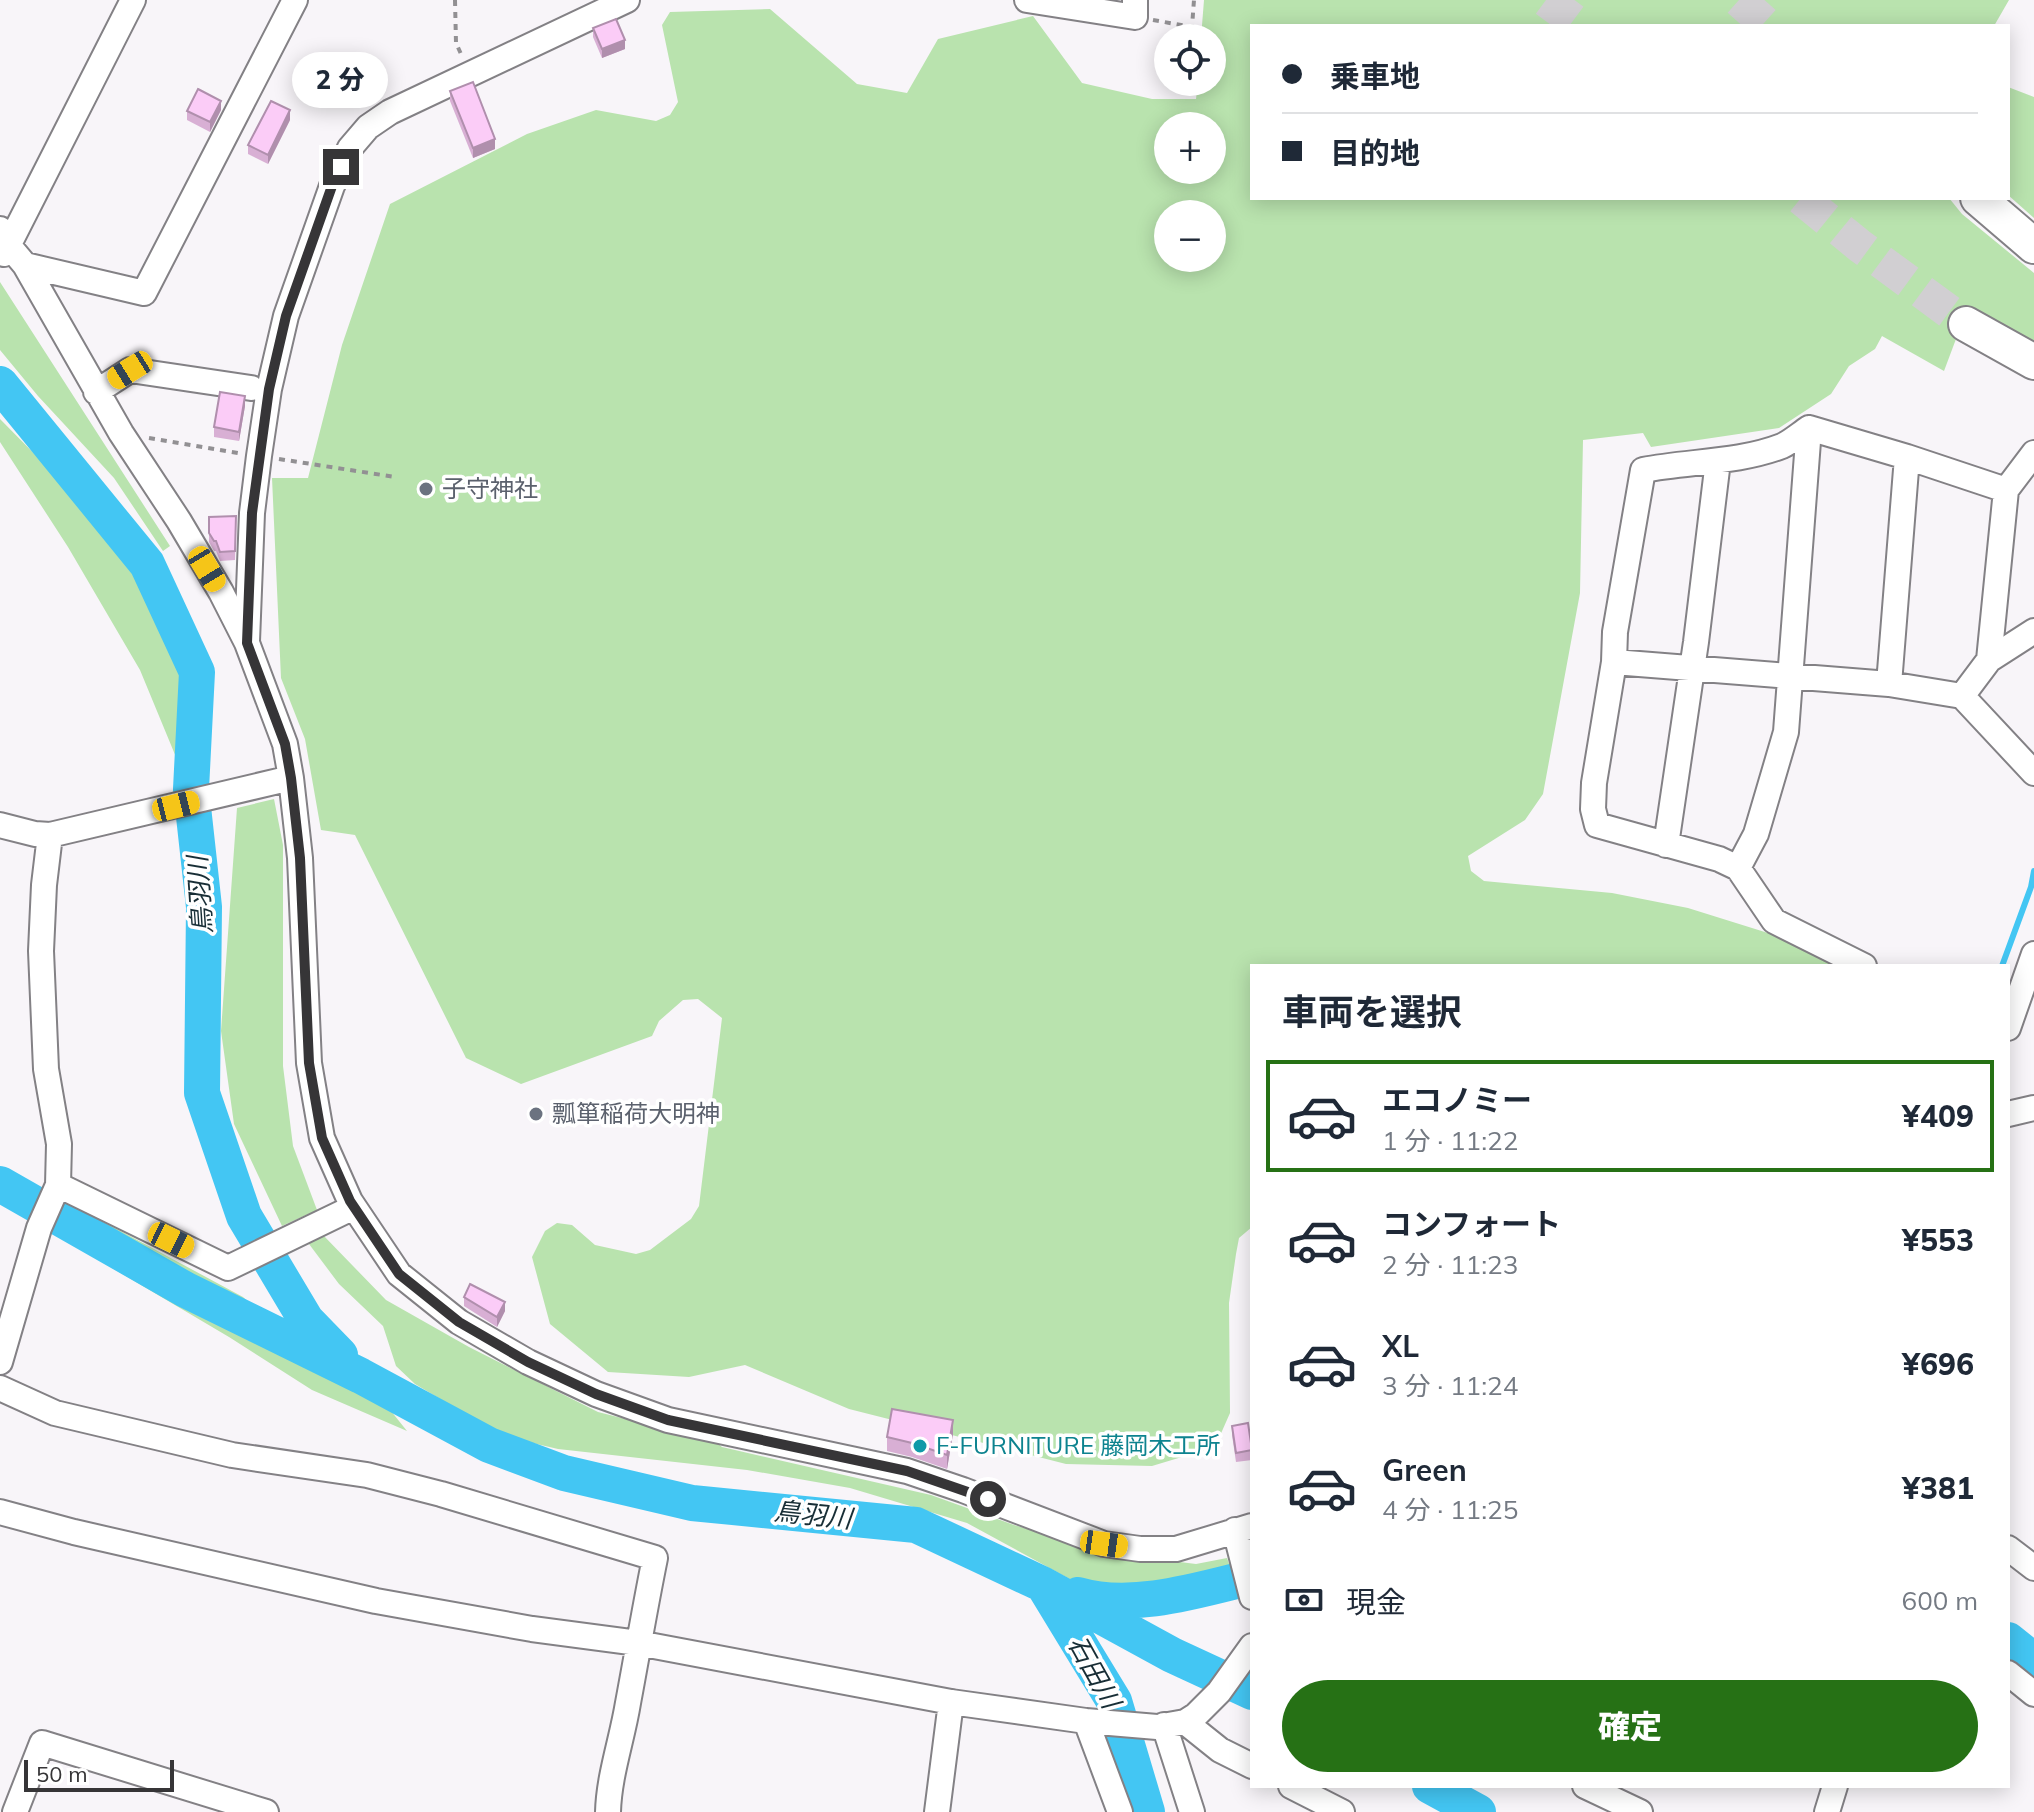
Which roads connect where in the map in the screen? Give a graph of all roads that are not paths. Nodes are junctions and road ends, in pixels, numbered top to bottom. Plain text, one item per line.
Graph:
1 (133, 0) edge
2 (295, 0) edge
3 (627, 0) edge
4 (1027, 0) edge
5 (1081, 4) edge
6 (1135, 9) edge
7 (1980, 200) edge
8 (2034, 246) edge
9 (8, 250) edge
10 (1966, 324) tunnel mouth
11 (2034, 362) edge
12 (251, 388) dead end
13 (96, 392) junction
14 (1809, 428) junction
15 (2034, 453) edge
16 (1907, 457) junction
17 (1718, 461) junction
18 (2006, 490) junction
19 (2034, 631) edge
20 (247, 643) junction
21 (1989, 660) junction
22 (1614, 662) junction
23 (1691, 668) junction
24 (1789, 676) junction
25 (1889, 684) junction
26 (1962, 696) junction
27 (2034, 773) edge
28 (288, 779) junction
29 (0, 825) edge
30 (50, 835) junction
31 (1666, 845) junction
32 (1738, 868) junction
33 (2034, 954) edge
34 (1860, 964) edge
35 (2010, 1022) edge
36 (2034, 1108) edge
37 (2010, 1114) edge
38 (58, 1185) junction
39 (354, 1207) junction
40 (0, 1362) edge
41 (0, 1388) edge
42 (0, 1512) edge
43 (1241, 1532) edge
44 (2010, 1550) edge
45 (2034, 1568) edge
46 (1250, 1585) edge
47 (638, 1643) junction
48 (1250, 1649) edge
49 (2010, 1675) edge
50 (2034, 1694) edge
51 (951, 1702) junction
52 (1091, 1721) junction
53 (1175, 1722) junction
54 (1250, 1765) edge
55 (1295, 1788) edge
56 (1589, 1788) edge
57 (1834, 1788) edge
58 (15, 1812) edge
59 (266, 1812) edge
60 (608, 1812) edge
61 (937, 1812) edge
62 (1120, 1812) edge
63 (1192, 1812) edge
64 (1342, 1812) edge
65 (1640, 1812) edge
66 (1827, 1812) edge

1 - 9 street
2 - 9 street
3 - 20 street
4 - 5 street
5 - 6 street
7 - 8 highway
9 - 13 street
10 - 11 highway
12 - 13 street
13 - 20 street
14 - 16 street
14 - 17 street
14 - 24 street
15 - 18 street
16 - 18 street
16 - 25 street
17 - 22 street
17 - 23 street
18 - 21 street
19 - 21 street
20 - 28 street
21 - 26 street
22 - 23 street
22 - 31 street
23 - 24 street
23 - 31 street
24 - 25 street
24 - 32 street
25 - 26 street
26 - 27 street
28 - 30 street
28 - 39 street
29 - 30 street
30 - 38 street
31 - 32 street
32 - 34 street
33 - 35 street
36 - 37 street
38 - 39 street
38 - 40 street
39 - 43 street
41 - 47 street
42 - 47 street
43 - 46 street
44 - 45 street
47 - 51 street
47 - 60 street
48 - 53 street
49 - 50 street
51 - 52 street
51 - 61 street
52 - 53 street
52 - 62 street
53 - 54 street
53 - 63 street
55 - 64 street
56 - 65 street
57 - 66 street
58 - 59 street

